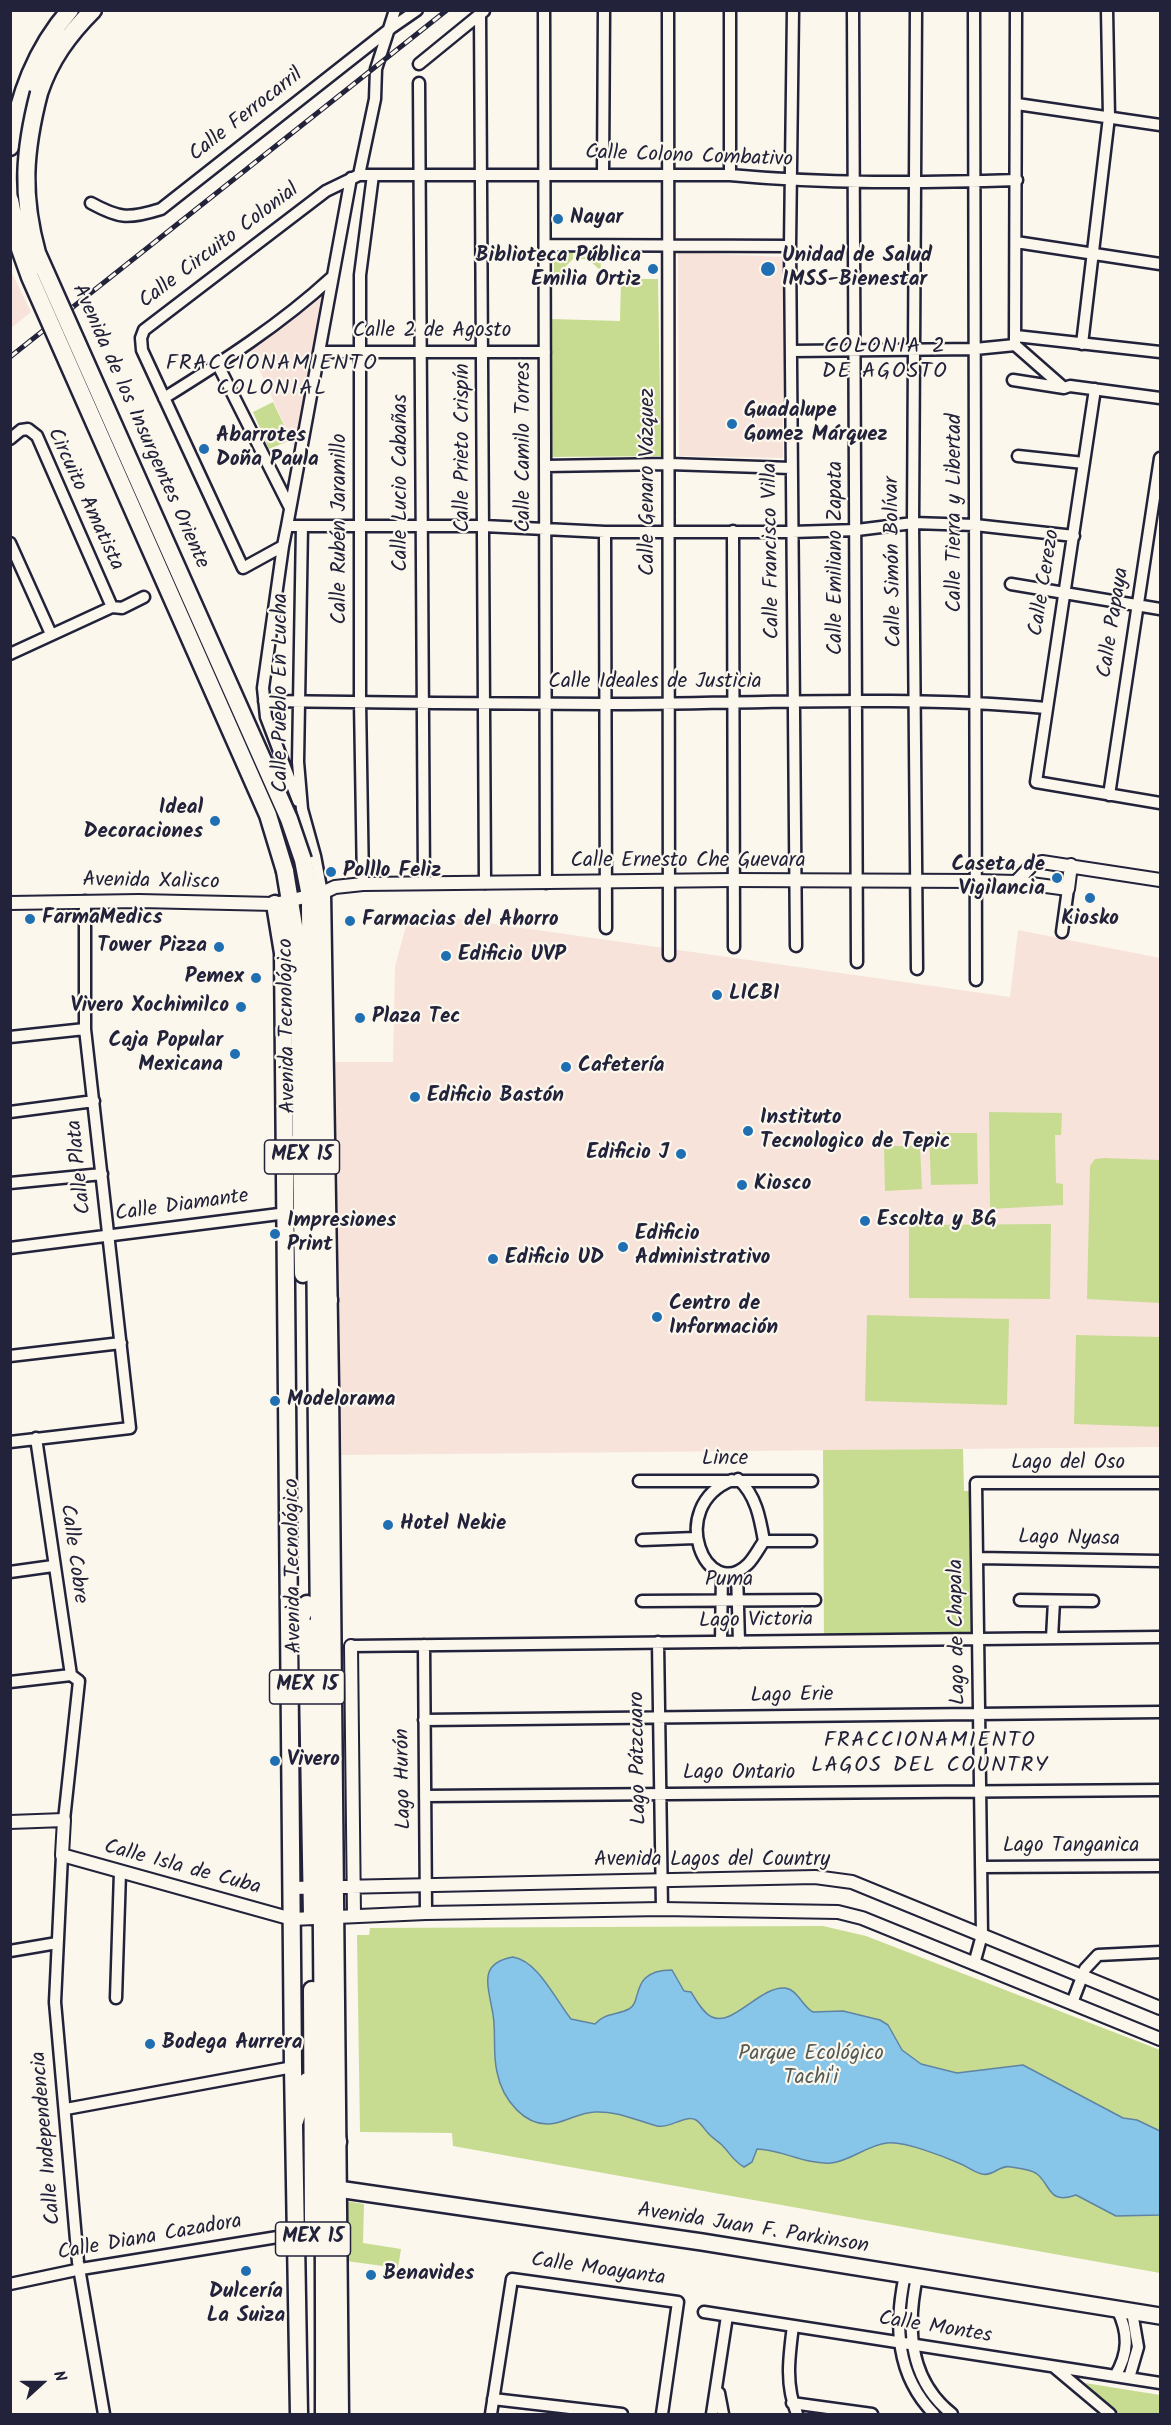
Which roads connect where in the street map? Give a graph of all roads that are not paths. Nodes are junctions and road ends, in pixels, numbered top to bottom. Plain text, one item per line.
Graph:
1 (70, 10) edge
2 (93, 10) edge
3 (394, 10) edge
4 (417, 10) edge
5 (544, 10) edge
6 (604, 10) edge
7 (668, 10) edge
8 (730, 10) edge
9 (793, 10) edge
10 (853, 10) edge
11 (916, 10) edge
12 (974, 10) edge
13 (1016, 10) edge
14 (1107, 10) edge
15 (482, 12) edge
16 (391, 28) junction
17 (419, 64) dead end
18 (419, 83) dead end
19 (31, 92) junction
20 (1017, 104) junction
21 (1109, 117) junction
22 (1161, 126) edge
23 (10, 147) edge
24 (373, 175) junction
25 (419, 175) junction
26 (481, 175) junction
27 (544, 175) junction
28 (603, 175) junction
29 (668, 175) junction
30 (730, 175) junction
31 (355, 176) junction
32 (854, 180) junction
33 (1017, 180) junction
34 (791, 181) junction
35 (974, 181) junction
36 (917, 182) junction
37 (10, 200) edge
38 (91, 203) dead end
39 (1016, 242) junction
40 (545, 245) junction
41 (669, 245) junction
42 (790, 246) junction
43 (1092, 255) junction
44 (1161, 264) edge
45 (331, 278) junction
46 (1016, 341) junction
47 (1082, 344) junction
48 (975, 349) junction
49 (483, 351) junction
50 (792, 351) junction
51 (913, 351) junction
52 (319, 352) junction
53 (360, 352) junction
54 (421, 352) junction
55 (545, 352) junction
56 (855, 352) junction
57 (1161, 352) edge
58 (218, 365) junction
59 (1012, 380) dead end
60 (1067, 387) junction
61 (1095, 389) junction
62 (164, 398) junction
63 (1161, 398) edge
64 (10, 439) edge
65 (1018, 456) dead end
66 (1161, 458) edge
67 (1084, 463) junction
68 (669, 464) junction
69 (545, 466) junction
70 (791, 468) junction
71 (290, 508) junction
72 (913, 523) junction
73 (361, 525) junction
74 (422, 525) junction
75 (975, 525) junction
76 (287, 526) junction
77 (302, 526) junction
78 (484, 526) junction
79 (544, 530) junction
80 (857, 530) junction
81 (733, 531) junction
82 (605, 532) junction
83 (668, 532) junction
84 (792, 532) junction
85 (1074, 536) junction
86 (10, 543) edge
87 (283, 546) junction
88 (1011, 584) dead end
89 (1064, 593) junction
90 (144, 597) dead end
91 (1138, 605) junction
92 (112, 607) junction
93 (1161, 609) edge
94 (51, 634) junction
95 (10, 654) edge
96 (264, 701) junction
97 (298, 701) junction
98 (916, 701) junction
99 (360, 702) junction
100 (482, 702) junction
101 (794, 702) junction
102 (856, 702) junction
103 (976, 702) junction
104 (544, 703) junction
105 (668, 703) junction
106 (732, 703) junction
107 (422, 704) junction
108 (605, 704) junction
109 (1046, 708) junction
110 (1109, 795) junction
111 (1161, 803) edge
112 (302, 809) junction
113 (303, 860) joint
114 (1071, 865) junction
115 (285, 871) joint
116 (670, 880) junction
117 (734, 880) junction
118 (795, 880) junction
119 (1161, 880) edge
120 (605, 881) junction
121 (857, 881) junction
122 (918, 881) junction
123 (977, 881) junction
124 (1016, 882) junction
125 (485, 883) junction
126 (546, 883) junction
127 (363, 884) junction
128 (424, 884) junction
129 (1068, 889) junction
130 (316, 895) junction
131 (85, 901) junction
132 (10, 903) edge
133 (283, 903) junction
134 (606, 928) dead end
135 (1062, 932) dead end
136 (796, 946) dead end
137 (734, 947) dead end
138 (669, 954) dead end
139 (857, 962) dead end
140 (917, 969) dead end
141 (976, 980) dead end
142 (85, 1029) junction
143 (10, 1037) edge
144 (93, 1101) junction
145 (10, 1112) edge
146 (302, 1136) junction
147 (286, 1166) junction
148 (102, 1174) junction
149 (10, 1183) edge
150 (287, 1213) junction
151 (109, 1237) junction
152 (10, 1248) edge
153 (314, 1267) junction
154 (329, 1300) junction
155 (121, 1343) junction
156 (10, 1356) edge
157 (36, 1438) junction
158 (10, 1442) edge
159 (639, 1481) dead end
160 (738, 1481) junction
161 (812, 1481) dead end
162 (976, 1483) joint
163 (1161, 1483) edge
164 (695, 1538) junction
165 (642, 1540) dead end
166 (764, 1541) junction
167 (811, 1541) dead end
168 (977, 1558) junction
169 (1161, 1561) edge
170 (53, 1566) junction
171 (10, 1572) edge
172 (737, 1572) junction
173 (722, 1573) junction
174 (815, 1600) dead end
175 (1020, 1600) dead end
176 (642, 1601) dead end
177 (722, 1601) junction
178 (738, 1601) junction
179 (1054, 1601) junction
180 (1094, 1601) dead end
181 (307, 1604) junction
182 (1161, 1637) edge
183 (1052, 1638) junction
184 (978, 1639) junction
185 (658, 1642) junction
186 (721, 1642) junction
187 (739, 1642) junction
188 (290, 1644) junction
189 (351, 1646) joint
190 (424, 1646) junction
191 (71, 1675) junction
192 (10, 1682) edge
193 (320, 1692) junction
194 (1161, 1712) edge
195 (979, 1714) junction
196 (333, 1718) junction
197 (659, 1718) junction
198 (424, 1720) junction
199 (333, 1768) junction
200 (1161, 1790) edge
201 (322, 1791) junction
202 (980, 1792) junction
203 (660, 1794) junction
204 (425, 1796) junction
205 (64, 1820) junction
206 (10, 1822) edge
207 (62, 1856) junction
208 (1161, 1866) edge
209 (981, 1867) junction
210 (120, 1872) junction
211 (662, 1880) junction
212 (426, 1885) junction
213 (355, 1886) junction
214 (323, 1887) junction
215 (292, 1888) junction
216 (662, 1910) junction
217 (426, 1913) junction
218 (354, 1916) junction
219 (292, 1919) junction
220 (323, 1919) junction
221 (982, 1929) junction
222 (57, 1943) junction
223 (10, 1951) edge
224 (1161, 1952) edge
225 (974, 1964) junction
226 (1083, 1976) junction
227 (116, 1998) dead end
228 (1072, 2003) junction
229 (1161, 2008) edge
230 (1161, 2039) edge
231 (312, 2063) junction
232 (293, 2067) junction
233 (325, 2083) junction
234 (66, 2109) junction
235 (295, 2121) junction
236 (338, 2142) junction
237 (338, 2189) junction
238 (296, 2234) junction
239 (81, 2269) junction
240 (911, 2276) junction
241 (10, 2284) edge
242 (1124, 2310) junction
243 (704, 2312) dead end
244 (727, 2316) junction
245 (1161, 2316) edge
246 (794, 2326) junction
247 (900, 2343) junction
248 (912, 2345) junction
249 (1054, 2367) junction
250 (1115, 2376) junction
251 (1129, 2379) junction
252 (1161, 2383) edge
253 (717, 2384) junction
254 (493, 2399) junction
255 (792, 2403) junction
256 (947, 2413) edge
257 (104, 2415) edge
258 (299, 2415) edge
259 (314, 2415) edge
260 (324, 2415) edge
261 (340, 2415) edge
262 (491, 2415) edge
263 (622, 2415) edge
264 (662, 2415) edge
265 (712, 2415) edge
266 (723, 2415) edge
267 (797, 2415) edge
268 (872, 2415) edge
269 (934, 2415) edge
270 (1110, 2415) edge

1 - 19 main road, Avenida de los Insurgentes Oriente
2 - 19 main road, Avenida de los Insurgentes Oriente
3 - 16 street
4 - 16 street, Calle Ferrocarril
5 - 27 street, Calle Camilo Torres
6 - 28 street
7 - 29 street, Calle Genaro Vázquez
8 - 30 street
9 - 34 street, Calle Francisco Villa
10 - 32 street, Calle Emiliano Zapata
11 - 36 street, Calle Simón Bolívar
12 - 35 street, Calle Tierra y Libertad
13 - 20 street
14 - 21 street
15 - 17 street
15 - 26 street, Calle Prieto Crispín
16 - 31 street
16 - 38 street, Calle Ferrocarril
18 - 25 street, Calle Lucio Cabañas
19 - 23 main road, Avenida de los Insurgentes Oriente
19 - 113 main road, Avenida de los Insurgentes Oriente, bridge
20 - 21 street
20 - 33 street
21 - 22 street
21 - 43 street
24 - 25 street, Calle Colono Combativo
24 - 31 street, Calle Colono Combativo
24 - 53 street, Calle Rubén Jaramillo
25 - 26 street, Calle Colono Combativo
25 - 54 street, Calle Lucio Cabañas
26 - 27 street, Calle Colono Combativo
26 - 49 street, Calle Prieto Crispín
27 - 28 street, Calle Colono Combativo
27 - 40 street, Calle Camilo Torres
28 - 29 street, Calle Colono Combativo
29 - 30 street, Calle Colono Combativo
29 - 41 street, Calle Genaro Vázquez
30 - 34 street, Calle Colono Combativo
31 - 45 street
31 - 62 street, Calle Circuito Colonial
32 - 34 street, Calle Colono Combativo
32 - 36 street, Calle Colono Combativo
32 - 56 street, Calle Emiliano Zapata
33 - 35 street, Calle Colono Combativo
33 - 39 street
34 - 42 street, Calle Francisco Villa
35 - 36 street, Calle Colono Combativo
35 - 48 street, Calle Tierra y Libertad
36 - 51 street, Calle Simón Bolívar
37 - 115 main road, Avenida de los Insurgentes Oriente, bridge
39 - 43 street
39 - 46 street
40 - 41 street
40 - 55 street, Calle Camilo Torres
41 - 42 street
41 - 68 street, Calle Genaro Vázquez
42 - 50 street, Calle Francisco Villa
43 - 44 street
43 - 47 street
45 - 52 street
45 - 58 street
46 - 47 street
46 - 48 street
46 - 60 street
47 - 57 street
48 - 51 street
48 - 75 street, Calle Tierra y Libertad
49 - 54 street, Calle 2 de Agosto
49 - 55 street, Calle 2 de Agosto
49 - 78 street, Calle Prieto Crispín
50 - 56 street
50 - 70 street, Calle Francisco Villa
51 - 56 street
51 - 72 street, Calle Simón Bolívar
52 - 53 street, Calle 2 de Agosto
52 - 71 street
53 - 54 street, Calle 2 de Agosto
53 - 73 street, Calle Rubén Jaramillo
54 - 74 street, Calle Lucio Cabañas
55 - 69 street, Calle Camilo Torres
56 - 80 street, Calle Emiliano Zapata
58 - 62 street
58 - 71 street
59 - 60 street
60 - 61 street
61 - 63 street
61 - 67 street, Calle Cerezo
62 - 87 street, Calle Circuito Colonial
64 - 92 street, Circuito Amatista
65 - 67 street
66 - 91 street, Calle Papaya
67 - 85 street, Calle Cerezo
68 - 69 street
68 - 70 street
68 - 83 street, Calle Genaro Vázquez
69 - 79 street, Calle Camilo Torres
70 - 84 street, Calle Francisco Villa
71 - 76 street
72 - 75 street
72 - 80 street
72 - 98 street, Calle Simón Bolívar
73 - 74 street
73 - 77 street
73 - 99 street, Calle Rubén Jaramillo
74 - 78 street
74 - 107 street, Calle Lucio Cabañas
75 - 85 street
75 - 103 street, Calle Tierra y Libertad
76 - 77 street
76 - 87 street
77 - 97 street, Calle Pueblo En Lucha
78 - 79 street
78 - 100 street, Calle Prieto Crispín
79 - 82 street
79 - 104 street, Calle Camilo Torres
80 - 84 street
80 - 102 street, Calle Emiliano Zapata
81 - 83 street
81 - 84 street
81 - 106 street
82 - 83 street
82 - 108 street
83 - 105 street, Calle Genaro Vázquez
84 - 101 street, Calle Francisco Villa
85 - 89 street, Calle Cerezo
86 - 94 street
87 - 96 street
88 - 89 street
89 - 91 street
89 - 109 street, Calle Cerezo
90 - 92 street
91 - 93 street
91 - 110 street, Calle Papaya
92 - 94 street
94 - 95 street
96 - 97 street, Calle Ideales de Justicia
96 - 112 street
97 - 99 street, Calle Ideales de Justicia
97 - 112 street, Calle Pueblo En Lucha
98 - 102 street, Calle Ideales de Justicia
98 - 103 street, Calle Ideales de Justicia
98 - 122 street, Calle Simón Bolívar
99 - 107 street, Calle Ideales de Justicia
99 - 127 street, Calle Rubén Jaramillo
100 - 104 street, Calle Ideales de Justicia
100 - 107 street, Calle Ideales de Justicia
100 - 125 street, Calle Prieto Crispín
101 - 102 street, Calle Ideales de Justicia
101 - 106 street, Calle Ideales de Justicia
101 - 118 street, Calle Francisco Villa
102 - 121 street, Calle Emiliano Zapata
103 - 109 street, Calle Ideales de Justicia
103 - 123 street, Calle Tierra y Libertad
104 - 108 street, Calle Ideales de Justicia
104 - 126 street, Calle Camilo Torres
105 - 106 street, Calle Ideales de Justicia
105 - 108 street, Calle Ideales de Justicia
105 - 116 street, Calle Genaro Vázquez
106 - 117 street
107 - 128 street, Calle Lucio Cabañas
108 - 120 street
109 - 110 street, Calle Cerezo
110 - 111 street
112 - 130 street, Calle Pueblo En Lucha
113 - 130 main road, Avenida Tecnológico / MEX 15
114 - 119 street
114 - 124 street
114 - 129 street
115 - 133 main road, Avenida Tecnológico / MEX 15
116 - 117 street, Calle Ernesto Che Guevara
116 - 120 street, Calle Ernesto Che Guevara
116 - 138 street, Calle Genaro Vázquez
117 - 118 street, Calle Ernesto Che Guevara
117 - 137 street
118 - 121 street, Calle Ernesto Che Guevara
118 - 136 street, Calle Francisco Villa
120 - 126 street, Calle Ernesto Che Guevara
120 - 134 street
121 - 122 street, Calle Ernesto Che Guevara
121 - 139 street, Calle Emiliano Zapata
122 - 123 street, Calle Ernesto Che Guevara
122 - 140 street, Calle Simón Bolívar
123 - 124 street, Calle Ernesto Che Guevara
123 - 141 street, Calle Tierra y Libertad
124 - 129 street, Calle Ernesto Che Guevara
125 - 126 street, Calle Ernesto Che Guevara
125 - 128 street, Calle Ernesto Che Guevara
127 - 128 street, Calle Ernesto Che Guevara
127 - 130 street, Calle Ernesto Che Guevara
129 - 135 street
130 - 133 street, Avenida Xalisco
130 - 153 main road, Avenida Tecnológico / MEX 15
130 - 154 main road, Avenida Tecnológico
131 - 132 street, Avenida Xalisco
131 - 133 street, Avenida Xalisco
131 - 142 street, Calle Plata
133 - 146 main road, Avenida Tecnológico / MEX 15
133 - 147 main road, Avenida Tecnológico
142 - 143 street
142 - 144 street, Calle Plata
144 - 145 street
144 - 148 street, Calle Plata
146 - 147 main road
146 - 181 main road, Avenida Tecnológico / MEX 15
147 - 150 main road, Avenida Tecnológico
148 - 149 street
148 - 151 street, Calle Plata
150 - 151 street, Calle Diamante
150 - 188 main road, Avenida Tecnológico
151 - 152 street, Calle Diamante
151 - 155 street, Calle Plata
153 - 154 main road
153 - 193 main road, Avenida Tecnológico / MEX 15
154 - 196 main road, Avenida Tecnológico
155 - 156 street
155 - 157 street, Calle Plata
157 - 158 street
157 - 170 street, Calle Cobre
159 - 160 street, Lince
160 - 161 street, Lince
160 - 164 street
160 - 166 street
162 - 163 street, Lago del Oso
162 - 168 street, Lago de Chapala
164 - 165 street
164 - 173 street
166 - 167 street
166 - 172 street
168 - 169 street, Lago Nyasa
168 - 184 street, Lago de Chapala
170 - 171 street
170 - 191 street, Calle Cobre
172 - 173 street
172 - 178 street
173 - 177 street
174 - 178 street, Puma
175 - 179 street
176 - 177 street, Puma
177 - 178 street, Puma
177 - 186 street
178 - 187 street
179 - 180 street
179 - 183 street
181 - 188 main road
181 - 214 main road, Avenida Tecnológico / MEX 15
182 - 183 street, Lago Victoria
183 - 184 street, Lago Victoria
184 - 187 street, Lago Victoria
184 - 195 street, Lago de Chapala
185 - 186 street, Lago Victoria
185 - 190 street, Lago Victoria
185 - 197 street, Lago Pátzcuaro
186 - 187 street, Lago Victoria
188 - 215 main road, Avenida Tecnológico
189 - 190 street, Lago Victoria
189 - 213 street
190 - 198 street, Lago Hurón
191 - 192 street
191 - 205 street, Calle Cobre
193 - 196 main road
193 - 201 main road, Avenida Tecnológico / MEX 15
194 - 195 street, Lago Erie
195 - 197 street, Lago Erie
195 - 202 street, Lago de Chapala
196 - 199 main road, Avenida Tecnológico
197 - 198 street, Lago Erie
197 - 203 street, Lago Pátzcuaro
198 - 204 street, Lago Hurón
199 - 201 main road
199 - 214 main road, Avenida Tecnológico
200 - 202 street, Lago Ontario
201 - 214 main road, Avenida Tecnológico / MEX 15
202 - 203 street, Lago Ontario
202 - 209 street, Lago de Chapala
203 - 204 street, Lago Ontario
203 - 211 street, Lago Pátzcuaro
204 - 212 street, Lago Hurón
205 - 206 street
205 - 207 street
207 - 210 street, Calle Isla de Cuba
207 - 222 street, Calle Independencia
208 - 209 street, Lago Tanganica
209 - 221 street, Lago de Chapala
210 - 219 street, Calle Isla de Cuba
210 - 227 street
211 - 212 street, Avenida Lagos del Country
211 - 216 street, Lago Pátzcuaro
211 - 221 street, Avenida Lagos del Country
212 - 213 street, Avenida Lagos del Country
212 - 217 street, Lago Hurón
213 - 214 street, Avenida Lagos del Country
213 - 218 street
214 - 215 street, Avenida Lagos del Country
214 - 220 main road, Avenida Tecnológico / MEX 15
214 - 220 main road, Avenida Tecnológico
215 - 219 main road, Avenida Tecnológico
216 - 217 street
216 - 225 street
217 - 218 street
218 - 220 street
219 - 220 street, Calle Isla de Cuba
219 - 232 main road, Avenida Tecnológico
220 - 231 main road, Avenida Tecnológico / MEX 15
220 - 233 main road, Avenida Tecnológico / MEX 15
220 - 236 main road, Avenida Tecnológico
221 - 225 street, Lago de Chapala
221 - 226 street, Avenida Lagos del Country
222 - 223 street
222 - 234 street, Calle Independencia
224 - 226 street
225 - 228 street
226 - 228 street
226 - 229 street, Avenida Lagos del Country
228 - 230 street
231 - 235 main road
231 - 259 main road, Avenida Tecnológico / MEX 15
232 - 234 street
232 - 235 main road, Avenida Tecnológico
233 - 236 main road
233 - 260 main road, Avenida Tecnológico / MEX 15
234 - 239 street, Calle Independencia
235 - 238 main road, Avenida Tecnológico
236 - 237 main road, Avenida Tecnológico
237 - 240 main road, Avenida Juan F. Parkinson
237 - 261 main road, Avenida Tecnológico
238 - 239 street, Calle Diana Cazadora
238 - 258 main road, Avenida Tecnológico
239 - 241 street, Calle Diana Cazadora
239 - 257 street, Calle Independencia
240 - 242 main road, Avenida Juan F. Parkinson
240 - 247 street
240 - 248 street
242 - 245 main road, Avenida Juan F. Parkinson
242 - 250 street
242 - 251 street
243 - 244 street, Calle Montes
244 - 246 street, Calle Montes
244 - 253 street
246 - 247 street, Calle Montes
246 - 255 street
247 - 248 street, Calle Montes
247 - 269 street
248 - 249 street, Calle Montes
248 - 256 street
249 - 250 street, Calle Montes
249 - 270 street
250 - 251 street, Calle Montes
251 - 252 street, Calle Montes
253 - 265 street
253 - 266 street
254 - 262 street
254 - 263 street
254 - 264 street, Calle Moayanta
255 - 267 street
255 - 268 street

